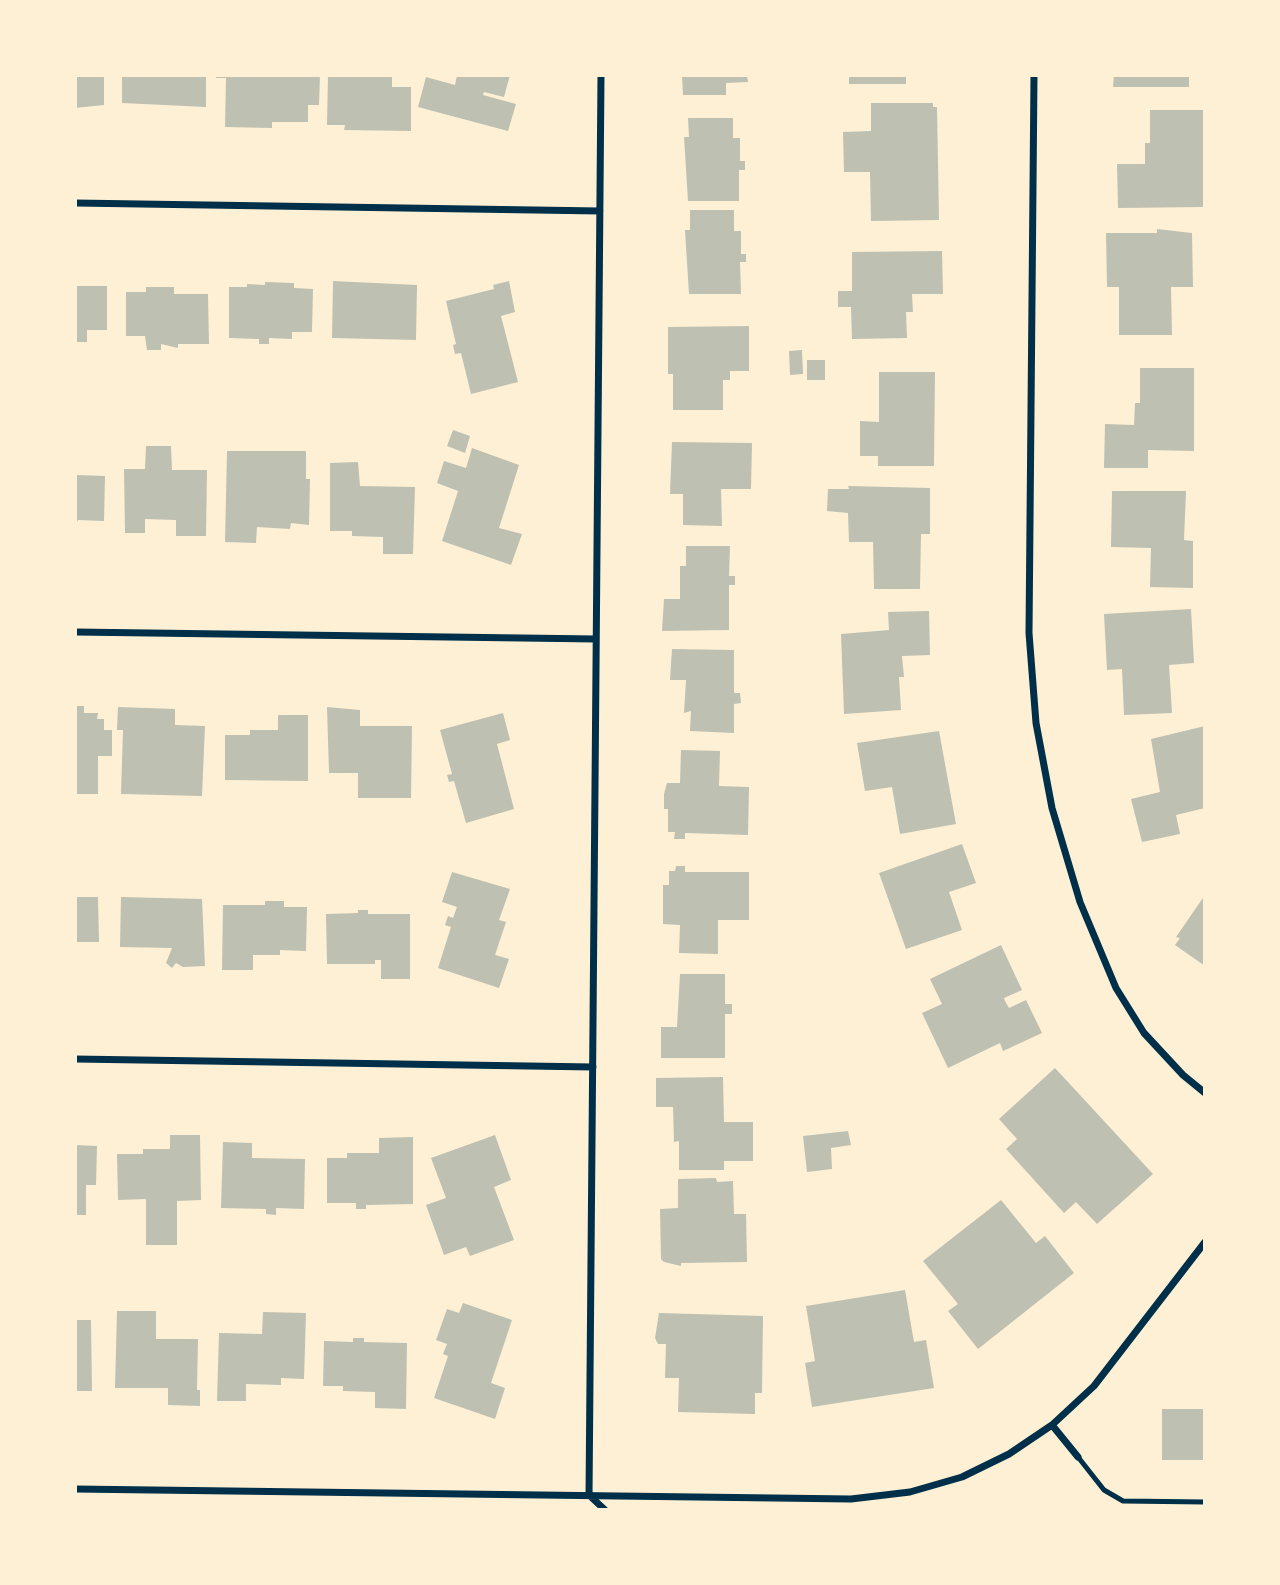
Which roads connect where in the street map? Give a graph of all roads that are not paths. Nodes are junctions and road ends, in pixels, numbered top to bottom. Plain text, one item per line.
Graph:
1 (601, 75) edge
2 (1034, 75) edge
3 (75, 204) edge
4 (600, 211) junction
5 (75, 632) edge
6 (596, 639) junction
7 (75, 1059) edge
8 (593, 1067) junction
9 (1205, 1093) edge
10 (1205, 1242) edge
11 (1052, 1425) junction
12 (1078, 1457) joint
13 (75, 1489) edge
14 (589, 1495) junction
15 (1205, 1503) edge
16 (605, 1510) edge

1 - 4 street
2 - 9 street
3 - 4 street
4 - 6 street
5 - 6 street
6 - 8 street
7 - 8 street
8 - 14 street
10 - 11 street
11 - 12 street
11 - 14 street
12 - 15 lane
13 - 14 street
14 - 16 street

